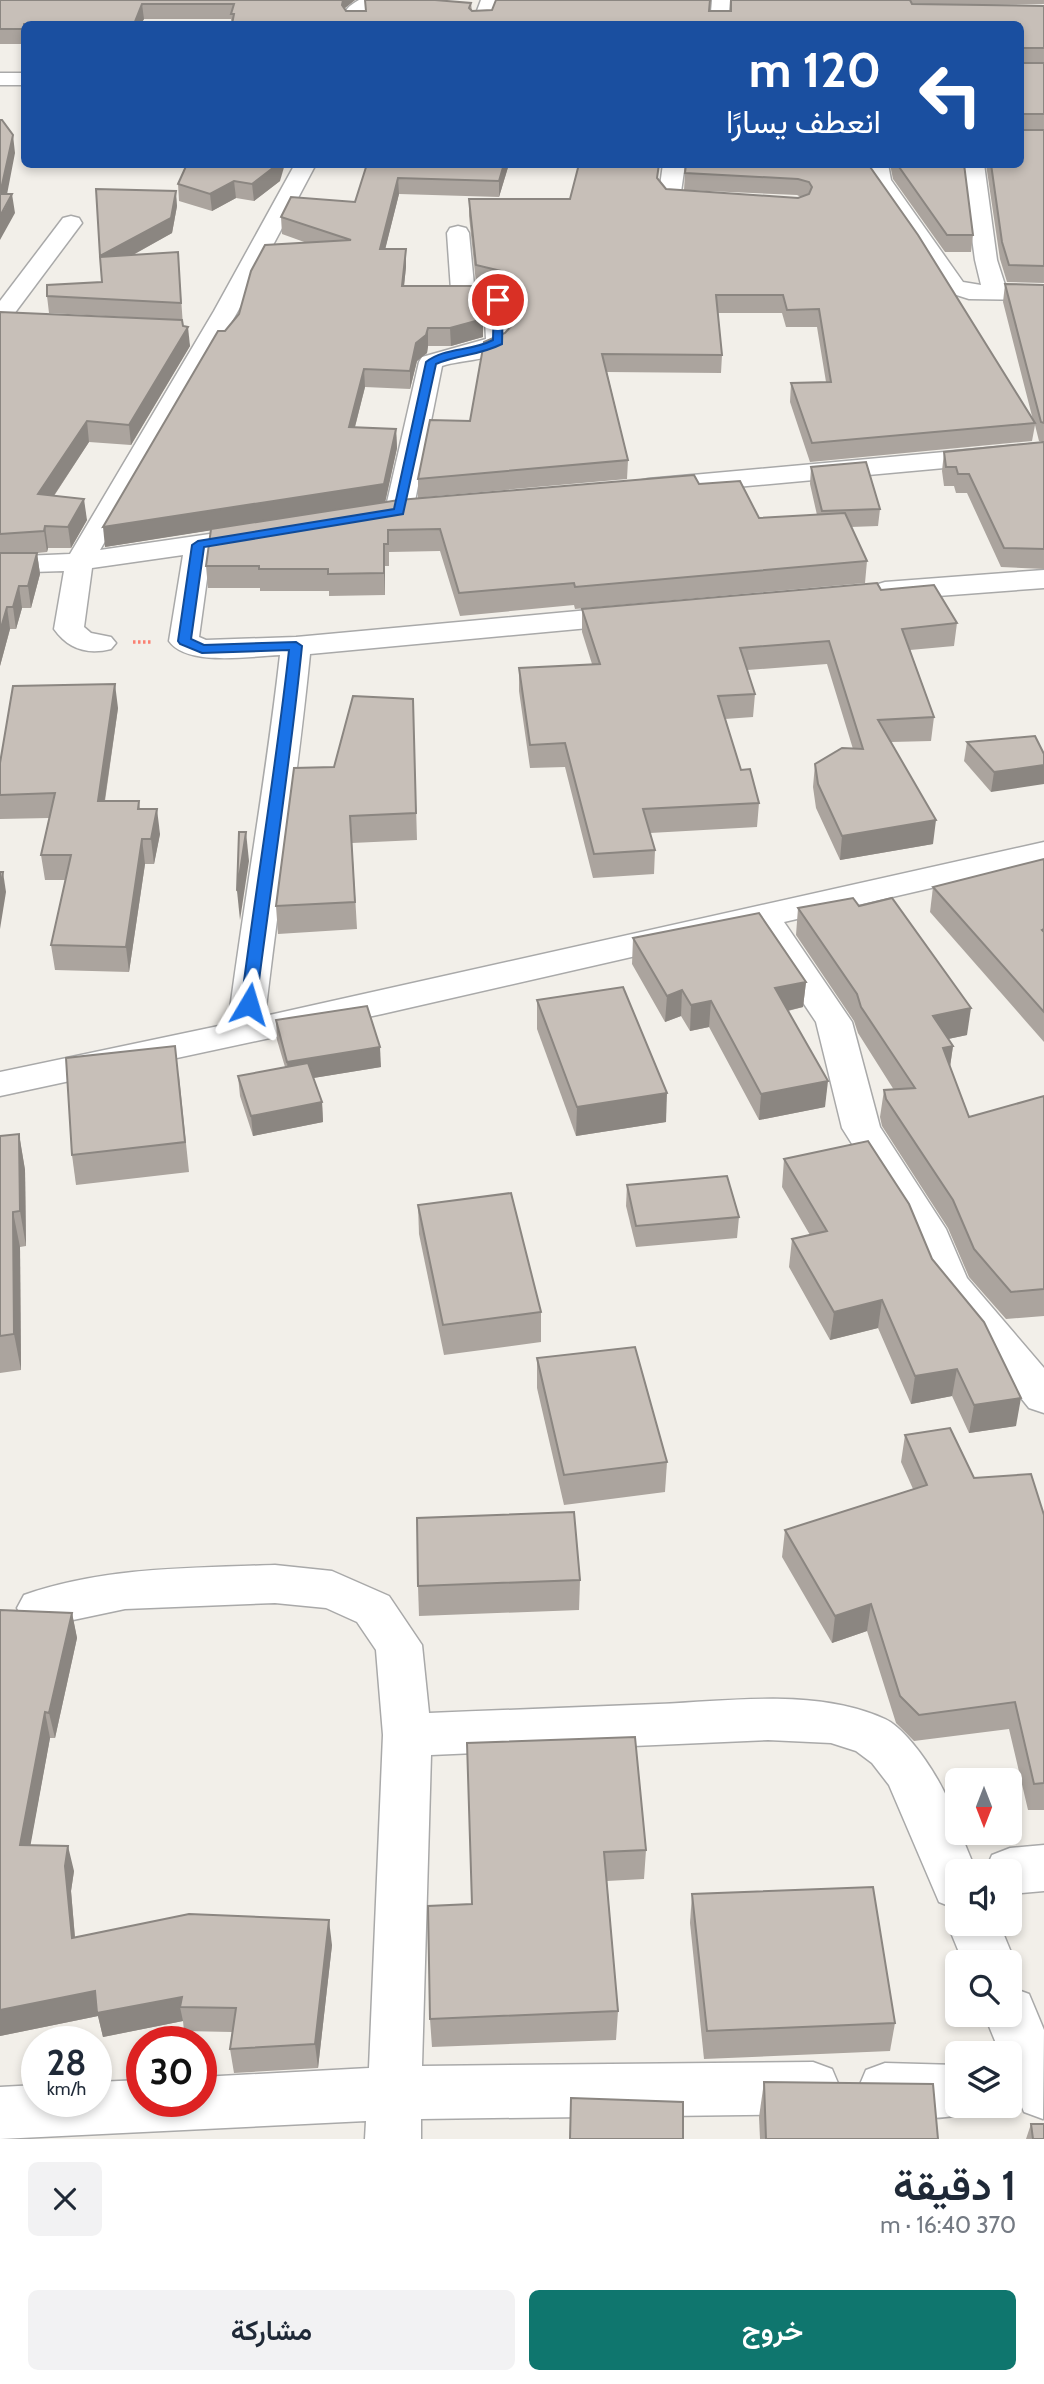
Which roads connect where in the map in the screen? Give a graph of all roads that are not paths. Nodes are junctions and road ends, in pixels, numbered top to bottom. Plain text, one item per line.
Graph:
1 (372, 0) edge
2 (490, 0) edge
3 (721, 0) edge
4 (355, 21) edge
5 (482, 21) edge
6 (719, 21) edge
7 (0, 79) edge
8 (21, 79) edge
9 (304, 168) edge
10 (673, 168) edge
11 (878, 168) edge
12 (974, 168) edge
13 (735, 202) edge
14 (71, 223) dead end
15 (458, 233) dead end
16 (995, 292) junction
17 (1044, 293) edge
18 (0, 318) edge
19 (27, 321) edge
20 (186, 331) edge
21 (213, 332) junction
22 (1044, 451) edge
23 (617, 490) edge
24 (426, 509) edge
25 (399, 511) junction
26 (372, 516) edge
27 (279, 531) edge
28 (198, 545) junction
29 (79, 562) junction
30 (0, 565) edge
31 (1044, 579) edge
32 (854, 594) edge
33 (663, 612) edge
34 (102, 643) road end
35 (296, 646) junction
36 (1044, 852) edge
37 (763, 916) junction
38 (245, 1031) junction
39 (0, 1084) edge
40 (1044, 1397) edge
41 (40, 1608) dead end
42 (407, 1735) junction
43 (947, 1859) edge
44 (1044, 1868) edge
45 (1022, 1870) edge
46 (1016, 2027) edge
47 (945, 2091) edge
48 (1022, 2092) edge
49 (1044, 2093) edge
50 (0, 2114) edge
51 (394, 2116) edge

1 - 4 street
2 - 5 street
3 - 6 street
7 - 8 street
9 - 21 street
10 - 13 street
11 - 16 street
12 - 16 street
14 - 18 street
15 - 25 street
16 - 17 street
18 - 19 street
20 - 21 street
21 - 29 street
22 - 23 street
24 - 25 street
25 - 26 street
27 - 28 street
28 - 29 street
28 - 35 street
29 - 30 street
29 - 34 street
31 - 32 street
33 - 35 street
35 - 38 street
36 - 37 street
37 - 38 street
37 - 40 street
38 - 39 street
41 - 42 street
42 - 43 street
42 - 51 street
44 - 45 street
46 - 49 street
47 - 51 street
48 - 49 street
50 - 51 street

